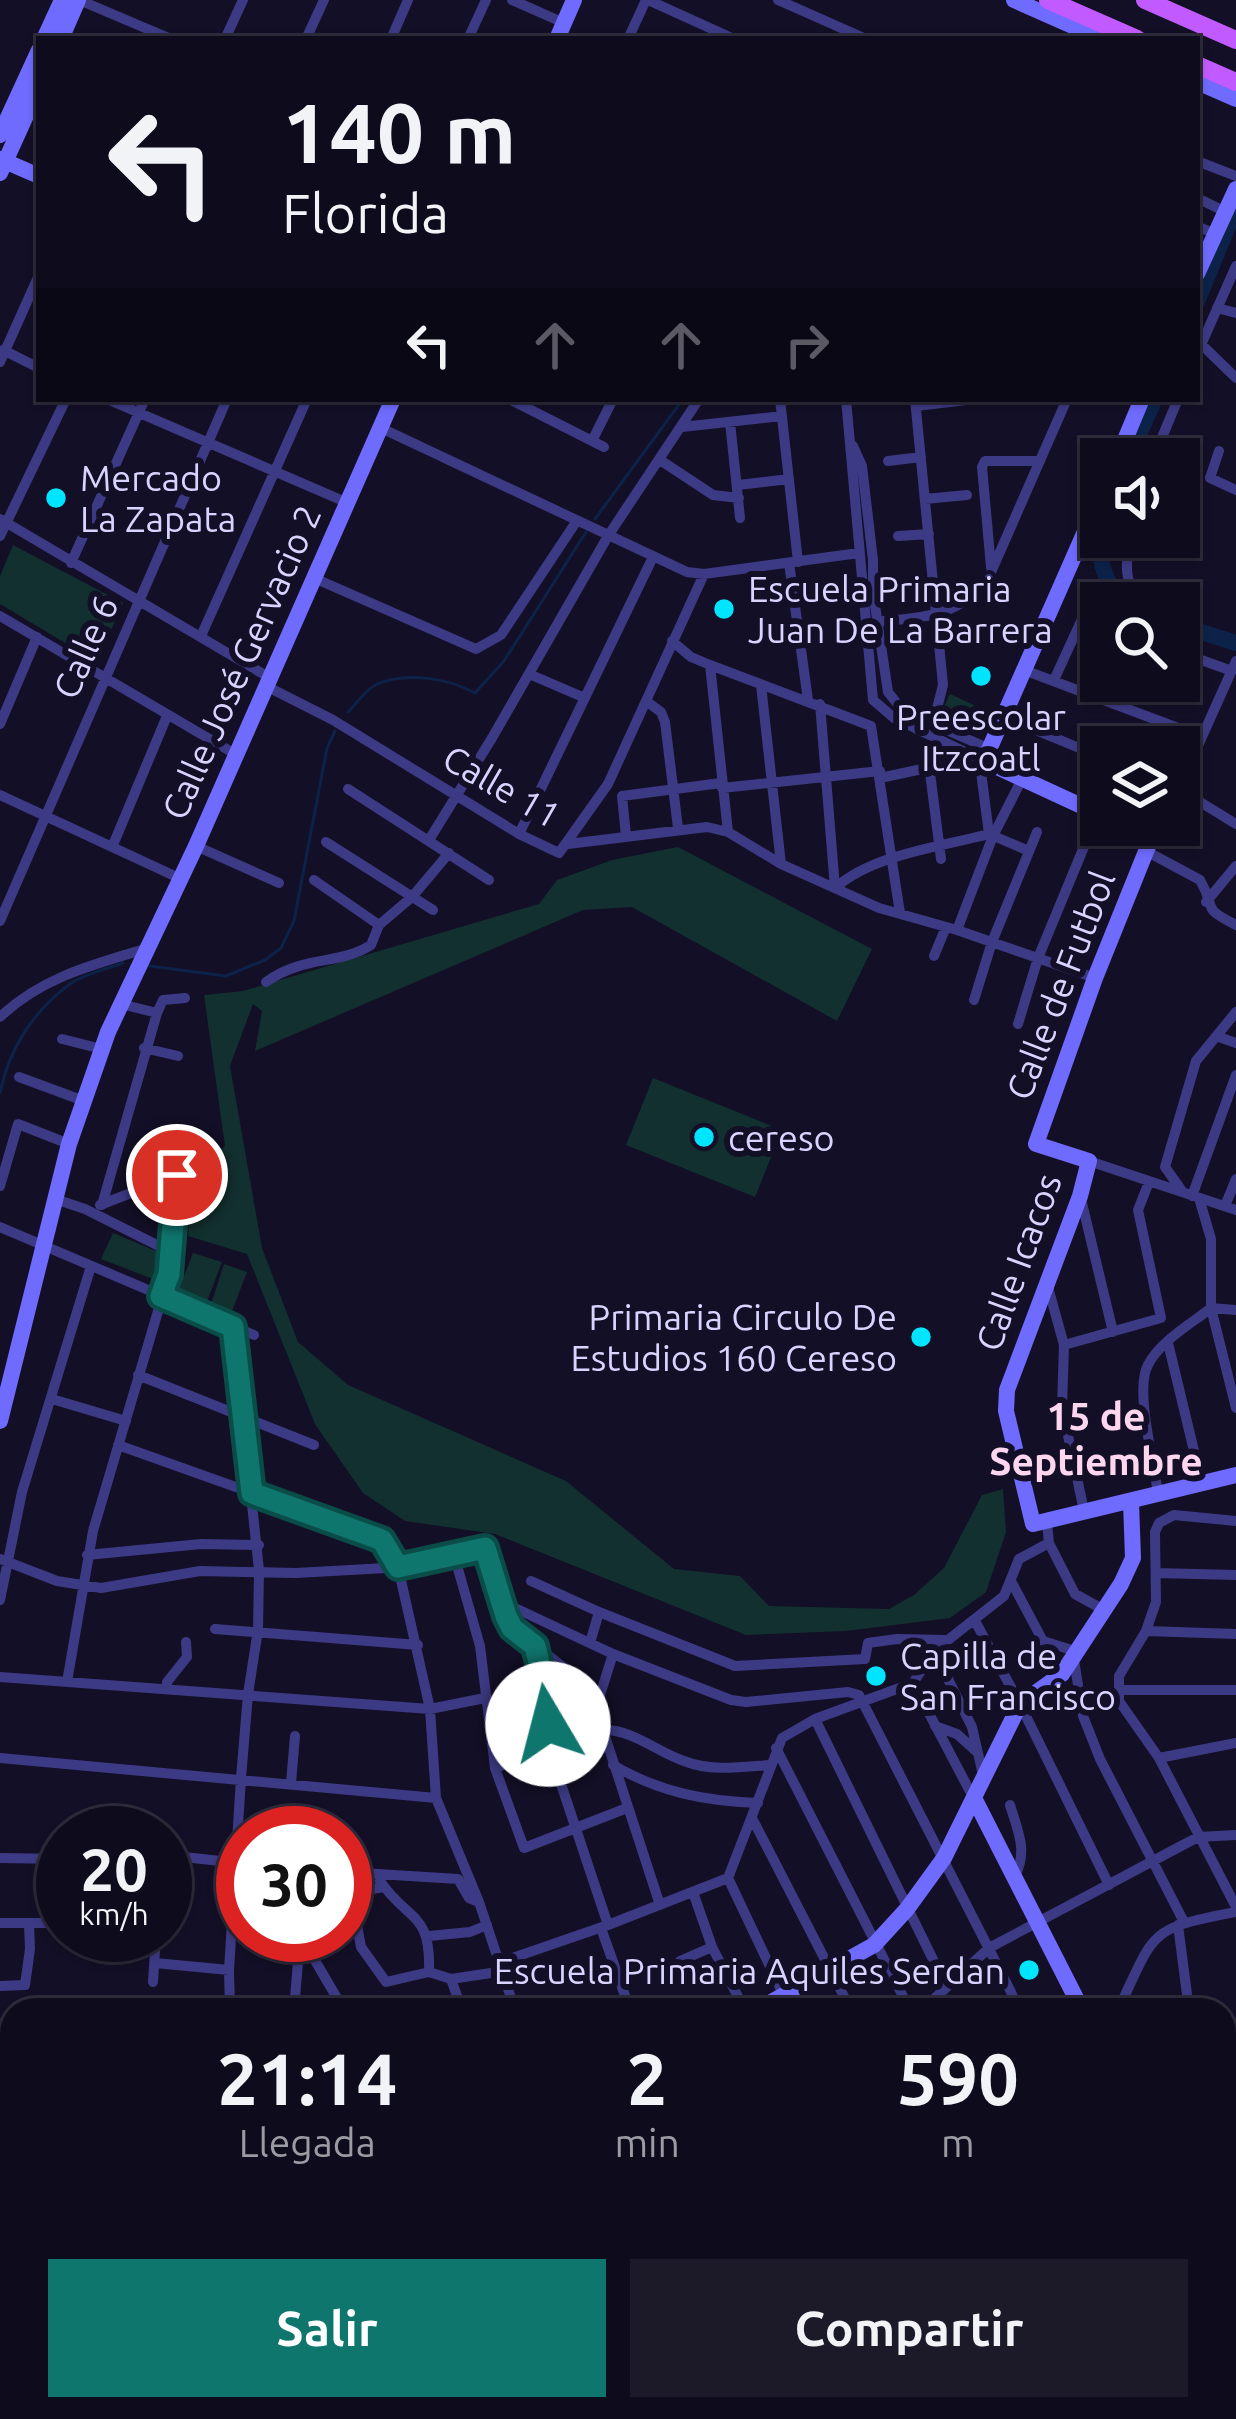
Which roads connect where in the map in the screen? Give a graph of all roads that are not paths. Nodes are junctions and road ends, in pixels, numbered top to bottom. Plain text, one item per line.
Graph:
1 (62, 0) edge
2 (79, 0) edge
3 (243, 0) edge
4 (324, 0) edge
5 (409, 0) edge
6 (486, 0) edge
7 (512, 0) edge
8 (574, 0) edge
9 (647, 0) edge
10 (778, 0) edge
11 (1014, 0) edge
12 (1048, 0) edge
13 (1144, 0) edge
14 (1166, 0) edge
15 (830, 23) junction
16 (1236, 30) edge
17 (560, 31) edge
18 (148, 34) edge
19 (45, 36) edge
20 (62, 36) edge
21 (227, 36) edge
22 (307, 36) edge
23 (392, 36) edge
24 (469, 36) edge
25 (629, 36) edge
26 (727, 36) edge
27 (828, 36) edge
28 (859, 36) edge
29 (1095, 36) edge
30 (1131, 36) edge
31 (1236, 40) edge
32 (36, 57) edge
33 (1200, 66) edge
34 (1236, 82) edge
35 (1200, 83) edge
36 (36, 93) edge
37 (1236, 99) edge
38 (0, 135) edge
39 (1200, 162) edge
40 (2, 165) edge
41 (36, 175) edge
42 (1236, 176) edge
43 (1236, 189) edge
44 (1200, 199) edge
45 (1226, 212) junction
46 (1200, 227) edge
47 (1215, 234) junction
48 (1236, 266) edge
49 (1200, 267) edge
50 (36, 281) edge
51 (1217, 308) junction
52 (1236, 313) edge
53 (1200, 347) edge
54 (1200, 350) edge
55 (2, 354) edge
56 (36, 367) edge
57 (1236, 378) edge
58 (63, 402) edge
59 (114, 402) edge
60 (144, 402) edge
61 (226, 402) edge
62 (306, 402) edge
63 (393, 402) edge
64 (514, 402) edge
65 (612, 402) edge
66 (697, 402) edge
67 (780, 402) edge
68 (846, 402) edge
69 (916, 402) edge
70 (1066, 402) edge
71 (1141, 402) edge
72 (1177, 402) edge
73 (139, 412) junction
74 (782, 416) junction
75 (730, 422) junction
76 (381, 428) junction
77 (682, 428) junction
78 (1126, 438) edge
79 (1162, 438) edge
80 (207, 444) junction
81 (851, 444) junction
82 (1219, 451) dead end
83 (921, 457) junction
84 (660, 460) junction
85 (1040, 460) junction
86 (888, 461) dead end
87 (274, 472) junction
88 (789, 479) junction
89 (1236, 490) edge
90 (738, 491) junction
91 (967, 495) dead end
92 (925, 499) junction
93 (348, 502) junction
94 (740, 518) dead end
95 (3, 521) edge
96 (575, 522) junction
97 (929, 534) junction
98 (0, 536) edge
99 (608, 536) junction
100 (898, 536) dead end
101 (1080, 543) edge
102 (859, 553) junction
103 (653, 557) junction
104 (794, 562) junction
105 (71, 563) junction
106 (992, 571) junction
107 (704, 574) junction
108 (314, 578) junction
109 (139, 601) junction
110 (0, 616) edge
111 (937, 616) junction
112 (876, 622) junction
113 (1080, 623) edge
114 (201, 636) junction
115 (37, 637) junction
116 (672, 641) junction
117 (1200, 657) edge
118 (710, 665) junction
119 (1234, 666) edge
120 (1024, 670) junction
121 (529, 674) junction
122 (103, 676) junction
123 (1054, 680) junction
124 (268, 682) junction
125 (761, 685) junction
126 (586, 698) junction
127 (646, 701) junction
128 (814, 702) junction
129 (167, 716) junction
130 (1004, 717) junction
131 (0, 724) edge
132 (933, 724) junction
133 (1202, 737) junction
134 (1200, 742) edge
135 (947, 745) junction
136 (1080, 748) edge
137 (235, 754) junction
138 (987, 755) junction
139 (928, 765) junction
140 (880, 775) junction
141 (826, 778) junction
142 (1022, 779) junction
143 (774, 784) junction
144 (722, 785) junction
145 (672, 788) junction
146 (348, 789) dead end
147 (0, 796) edge
148 (457, 796) junction
149 (1200, 802) edge
150 (1080, 805) edge
151 (46, 817) junction
152 (1236, 824) edge
153 (677, 829) junction
154 (728, 832) junction
155 (1037, 832) dead end
156 (519, 835) junction
157 (991, 835) junction
158 (626, 836) junction
159 (429, 839) junction
160 (326, 842) dead end
161 (568, 844) junction
162 (113, 845) junction
163 (196, 846) junction
164 (1085, 846) edge
165 (1149, 846) edge
166 (1161, 846) edge
167 (1029, 851) junction
168 (448, 853) junction
169 (941, 853) junction
170 (892, 860) junction
171 (782, 864) junction
172 (1236, 866) edge
173 (179, 878) junction
174 (314, 880) dead end
175 (489, 880) dead end
176 (279, 884) dead end
177 (835, 888) junction
178 (412, 897) junction
179 (1206, 902) junction
180 (433, 910) dead end
181 (900, 913) junction
182 (0, 921) edge
183 (379, 925) junction
184 (1236, 925) edge
185 (951, 928) junction
186 (992, 942) junction
187 (145, 950) junction
188 (934, 956) dead end
189 (1038, 958) junction
190 (1095, 978) junction
191 (266, 982) dead end
192 (185, 998) dead end
193 (974, 1000) dead end
194 (121, 1004) junction
195 (1236, 1012) edge
196 (157, 1013) junction
197 (0, 1017) edge
198 (1018, 1024) dead end
199 (1219, 1037) junction
200 (62, 1039) dead end
201 (1236, 1043) edge
202 (144, 1048) junction
203 (102, 1049) junction
204 (178, 1056) dead end
205 (1236, 1076) edge
206 (19, 1077) dead end
207 (84, 1101) junction
208 (202, 1142) dead end
209 (70, 1144) junction
210 (1089, 1161) junction
211 (177, 1175) junction
212 (1236, 1179) edge
213 (1153, 1183) junction
214 (0, 1186) edge
215 (1187, 1193) junction
216 (1080, 1196) junction
217 (56, 1199) junction
218 (102, 1204) junction
219 (1230, 1208) edge
220 (85, 1209) junction
221 (0, 1227) edge
222 (43, 1245) junction
223 (171, 1252) junction
224 (91, 1266) junction
225 (1047, 1283) junction
226 (161, 1296) junction
227 (1211, 1308) junction
228 (1236, 1310) edge
229 (233, 1327) junction
230 (1114, 1332) junction
231 (254, 1336) dead end
232 (1168, 1343) junction
233 (1064, 1345) junction
234 (6, 1363) edge
235 (138, 1376) junction
236 (52, 1399) junction
237 (1236, 1408) edge
238 (245, 1414) junction
239 (0, 1421) edge
240 (126, 1421) junction
241 (118, 1445) junction
242 (314, 1445) dead end
243 (1236, 1475) edge
244 (1202, 1484) junction
245 (252, 1493) junction
246 (1151, 1497) junction
247 (1084, 1511) junction
248 (1174, 1515) junction
249 (1236, 1521) edge
250 (1040, 1524) junction
251 (1049, 1543) junction
252 (259, 1545) junction
253 (87, 1555) junction
254 (454, 1555) junction
255 (4, 1561) edge
256 (398, 1567) junction
257 (259, 1570) junction
258 (1156, 1574) junction
259 (1236, 1575) edge
260 (531, 1581) dead end
261 (1011, 1581) junction
262 (82, 1586) junction
263 (0, 1600) edge
264 (502, 1602) junction
265 (1104, 1610) junction
266 (599, 1612) junction
267 (975, 1621) junction
268 (215, 1629) dead end
269 (258, 1630) junction
270 (1146, 1631) junction
271 (1236, 1634) edge
272 (946, 1640) junction
273 (186, 1642) dead end
274 (590, 1643) junction
275 (418, 1645) junction
276 (535, 1646) junction
277 (934, 1651) junction
278 (613, 1654) junction
279 (1076, 1656) junction
280 (0, 1677) edge
281 (67, 1682) junction
282 (913, 1683) junction
283 (167, 1689) junction
284 (1118, 1690) junction
285 (1236, 1690) edge
286 (248, 1694) junction
287 (600, 1695) junction
288 (485, 1698) junction
289 (864, 1700) junction
290 (1021, 1704) junction
291 (430, 1709) junction
292 (815, 1719) junction
293 (935, 1726) junction
294 (603, 1730) junction
295 (295, 1736) dead end
296 (1236, 1743) edge
297 (776, 1748) junction
298 (550, 1751) junction
299 (977, 1752) junction
300 (0, 1758) edge
301 (1159, 1758) junction
302 (613, 1765) junction
303 (770, 1765) junction
304 (495, 1768) junction
305 (242, 1778) junction
306 (984, 1781) junction
307 (291, 1783) junction
308 (436, 1798) junction
309 (975, 1800) junction
310 (758, 1803) junction
311 (1010, 1805) dead end
312 (241, 1806) edge
313 (627, 1808) junction
314 (752, 1818) junction
315 (576, 1828) junction
316 (1236, 1834) edge
317 (1198, 1837) junction
318 (0, 1858) edge
319 (36, 1858) edge
320 (944, 1858) junction
321 (1152, 1861) junction
322 (1015, 1876) junction
323 (1236, 1876) edge
324 (728, 1878) junction
325 (372, 1879) edge
326 (1222, 1880) junction
327 (380, 1881) junction
328 (1108, 1885) junction
329 (693, 1892) junction
330 (479, 1902) junction
331 (660, 1905) junction
332 (907, 1909) junction
333 (1236, 1910) edge
334 (1040, 1922) junction
335 (0, 1923) edge
336 (1181, 1923) junction
337 (29, 1924) junction
338 (36, 1924) edge
339 (487, 1925) junction
340 (605, 1927) junction
341 (429, 1936) junction
342 (874, 1945) junction
343 (712, 1948) junction
344 (989, 1948) junction
345 (680, 1961) dead end
346 (230, 1962) edge
347 (298, 1962) edge
348 (314, 1962) edge
349 (155, 1963) joint
350 (502, 1966) junction
351 (229, 1970) junction
352 (831, 1970) junction
353 (429, 1972) junction
354 (451, 1979) junction
355 (153, 1982) dead end
356 (0, 1986) edge
357 (946, 1986) junction
358 (230, 1998) edge
359 (295, 1998) edge
360 (336, 1998) edge
361 (457, 1998) edge
362 (511, 1998) edge
363 (626, 1998) edge
364 (739, 1998) edge
365 (788, 1998) edge
366 (792, 1998) edge
367 (845, 1998) edge
368 (903, 1998) edge
369 (934, 1998) edge
370 (1012, 1998) edge
371 (1076, 1998) edge
372 (1123, 1998) edge
373 (1188, 1998) edge

1 - 19 main road
2 - 18 street
2 - 20 main road
3 - 21 street
4 - 22 street
5 - 23 street
6 - 24 street
7 - 17 street
8 - 17 main road
9 - 25 street
9 - 26 street
10 - 15 street
11 - 29 main road
12 - 30 main road
13 - 31 main road
14 - 16 main road
15 - 27 street
15 - 28 street
32 - 38 main road
33 - 34 main road
35 - 37 main road
36 - 40 main road
39 - 42 street
40 - 41 main road
43 - 45 main road
44 - 45 street
45 - 47 main road
46 - 47 street
47 - 49 main road
48 - 51 street
50 - 55 street
51 - 52 street
51 - 53 street
54 - 57 street
55 - 56 street
58 - 95 street
59 - 73 street
60 - 73 street
61 - 80 street, Calle 6
62 - 87 street
63 - 76 main road, Calle José Gervacio 2
64 - 65 street
66 - 77 street
67 - 74 street
68 - 81 street
69 - 83 street
70 - 85 street
71 - 78 main road
72 - 79 street
73 - 80 street
73 - 105 street
74 - 75 street
74 - 88 street
75 - 77 street
75 - 90 street
76 - 93 main road, Calle José Gervacio 2
76 - 96 street
77 - 84 street
80 - 87 street
80 - 109 street, Calle 6
81 - 102 street
81 - 112 street
82 - 89 street
83 - 86 street
83 - 92 street
84 - 90 street
84 - 99 street
85 - 106 street
85 - 106 street
87 - 93 street
87 - 114 street
88 - 90 street
88 - 104 street
90 - 94 street
91 - 92 street
92 - 97 street
93 - 108 main road, Calle José Gervacio 2
95 - 98 street
95 - 105 street, Calle 11
96 - 99 street
96 - 108 street
97 - 100 street
97 - 111 street
99 - 103 street
99 - 121 street
101 - 120 main road
102 - 104 street
102 - 135 street
103 - 107 street
103 - 126 street
104 - 107 street
104 - 128 street
105 - 109 street, Calle 11
106 - 111 street
107 - 116 street, Calle 11
108 - 124 main road, Calle José Gervacio 2
109 - 114 street, Calle 11
109 - 122 street, Calle 6
110 - 115 street
111 - 112 street
111 - 132 street
112 - 132 street
113 - 123 street
114 - 124 street, Calle 11
115 - 122 street
115 - 131 street
116 - 118 street
116 - 127 street, Calle 11
117 - 119 street
118 - 125 street
118 - 144 street
119 - 133 street
120 - 123 street
120 - 130 main road
121 - 126 street
121 - 148 street
122 - 129 street
122 - 151 street, Calle 6
123 - 133 street
124 - 137 main road, Calle José Gervacio 2
124 - 148 street, Calle 11
125 - 128 street
125 - 143 street
126 - 156 street
127 - 145 street
127 - 161 street, Calle 11
128 - 140 street
128 - 141 street
129 - 137 street
129 - 162 street
130 - 136 street
130 - 138 main road
132 - 138 street
133 - 134 street
135 - 138 street
135 - 139 street
137 - 163 main road, Calle José Gervacio 2
138 - 142 main road
138 - 157 street
139 - 140 street
139 - 169 street
140 - 141 street
140 - 170 street
141 - 143 street
141 - 177 street
142 - 150 main road
142 - 157 street
143 - 144 street
143 - 171 street
144 - 145 street
144 - 154 street
145 - 153 street
145 - 158 street
146 - 159 street
147 - 151 street
148 - 156 street, Calle 11
148 - 159 street
149 - 152 street
151 - 162 street
151 - 182 street, Calle 6
153 - 154 street
153 - 158 street
154 - 171 street
155 - 167 street
156 - 161 street, Calle 11
157 - 167 street
157 - 169 street
157 - 185 street
158 - 161 street
159 - 168 street
160 - 178 street
162 - 173 street
163 - 173 main road, Calle José Gervacio 2
163 - 176 street
164 - 189 street
165 - 190 main road, Calle de Futbol
166 - 179 street
167 - 186 street
168 - 175 street
168 - 178 street
169 - 170 street
170 - 177 street
170 - 181 street
171 - 177 street
172 - 179 street
173 - 187 main road, Calle José Gervacio 2
174 - 183 street
177 - 181 street
178 - 180 street
178 - 183 street
179 - 184 street
181 - 185 street
183 - 191 street
185 - 186 street
185 - 188 street
186 - 189 street
186 - 193 street
187 - 194 main road, Calle José Gervacio 2
187 - 197 street
189 - 190 street
189 - 198 street
190 - 210 main road, Calle de Futbol
192 - 196 street
194 - 196 street
194 - 203 main road, Calle José Gervacio 2
195 - 199 street
196 - 202 street
199 - 201 street
199 - 215 street
200 - 203 street
202 - 204 street
202 - 218 street
203 - 207 main road, Calle José Gervacio 2
205 - 215 street
206 - 207 street
207 - 209 main road, Calle José Gervacio 2
208 - 211 street
209 - 214 street
209 - 217 main road, Calle José Gervacio 2
210 - 213 street
210 - 216 main road, Calle Icacos
211 - 218 street
211 - 223 street
212 - 219 street
213 - 215 street
213 - 230 street
215 - 219 street
215 - 227 street
216 - 225 main road, Calle Icacos
216 - 230 street
217 - 220 street
217 - 222 main road, Calle José Gervacio 2
218 - 220 street
220 - 223 street
221 - 222 street
222 - 224 street
222 - 234 main road, Calle José Gervacio 2
223 - 226 street
224 - 226 street
224 - 236 street
225 - 233 street
225 - 250 main road, Calle Icacos
226 - 229 street
226 - 235 street
227 - 228 street
227 - 232 street
227 - 237 street
229 - 231 street
229 - 238 street
230 - 233 street
232 - 244 street
232 - 246 street
233 - 247 street
234 - 239 main road, Calle José Gervacio 2
235 - 238 street
235 - 240 street
236 - 240 street
236 - 255 street
238 - 242 street
238 - 245 street
240 - 241 street
241 - 245 street
241 - 253 street
243 - 244 main road
244 - 246 main road
245 - 252 street
245 - 256 street
246 - 247 main road
246 - 248 street
246 - 265 main road
247 - 250 main road
248 - 249 street
248 - 258 street
250 - 251 street
251 - 261 street
251 - 265 street
252 - 253 street
252 - 257 street
253 - 262 street
254 - 256 street
254 - 264 street
254 - 288 street
255 - 262 street
255 - 263 street
256 - 257 street
256 - 275 street
257 - 262 street
257 - 269 street
258 - 259 street
258 - 270 street
260 - 266 street
261 - 267 street
261 - 279 street
262 - 281 street
264 - 274 street
264 - 276 street
265 - 279 main road
266 - 272 street
266 - 274 street
267 - 272 street
267 - 290 street
268 - 269 street
269 - 275 street
269 - 286 street
270 - 271 street
270 - 284 street
272 - 277 street
273 - 283 street
274 - 278 street
275 - 291 street
276 - 287 street
276 - 298 street
277 - 282 street
277 - 299 street
278 - 287 street
278 - 289 street
279 - 290 main road
279 - 321 street
280 - 281 street
281 - 283 street
282 - 289 street
282 - 293 street
283 - 286 street
284 - 285 street
284 - 301 street
286 - 291 street
286 - 305 street
287 - 294 street
288 - 291 street
288 - 304 street
289 - 292 street
289 - 320 street
290 - 306 main road
290 - 328 street
291 - 308 street
292 - 297 street
292 - 332 street
293 - 299 street
293 - 309 street
294 - 298 street
294 - 302 street
294 - 303 street
295 - 307 street
296 - 301 street
297 - 303 street
297 - 342 street
298 - 304 street
298 - 315 street
299 - 306 street
300 - 305 street
301 - 317 street
302 - 310 street
302 - 313 street
303 - 310 street
304 - 315 street
305 - 307 street
305 - 312 street
306 - 309 main road
307 - 308 street
308 - 330 street
309 - 320 main road
309 - 322 main road
310 - 314 street
311 - 322 street
313 - 315 street
313 - 331 street
314 - 324 street
314 - 352 street
315 - 340 street
316 - 317 street
317 - 321 street
317 - 326 street
318 - 319 street
320 - 332 main road
320 - 344 street
321 - 328 street
321 - 336 street
322 - 334 main road
323 - 326 street
324 - 329 street
324 - 365 street
325 - 327 street
326 - 333 street
327 - 330 street
327 - 341 street
327 - 353 street
328 - 334 street
329 - 331 street
329 - 343 street
330 - 339 street
331 - 340 street
332 - 342 main road
332 - 357 street
333 - 336 street
334 - 344 street
334 - 371 main road
335 - 337 street
336 - 372 street
336 - 373 street
337 - 338 street
337 - 356 street
339 - 341 street
339 - 350 street
340 - 350 street
340 - 363 street
341 - 353 street
342 - 352 main road
342 - 368 street
343 - 345 street
343 - 364 street
344 - 357 street
344 - 370 street
346 - 351 street
347 - 359 street
348 - 360 street
349 - 351 street
349 - 355 street
350 - 354 street
350 - 362 street
351 - 358 street
352 - 366 main road
352 - 367 street
353 - 354 street
354 - 361 street
357 - 369 street

